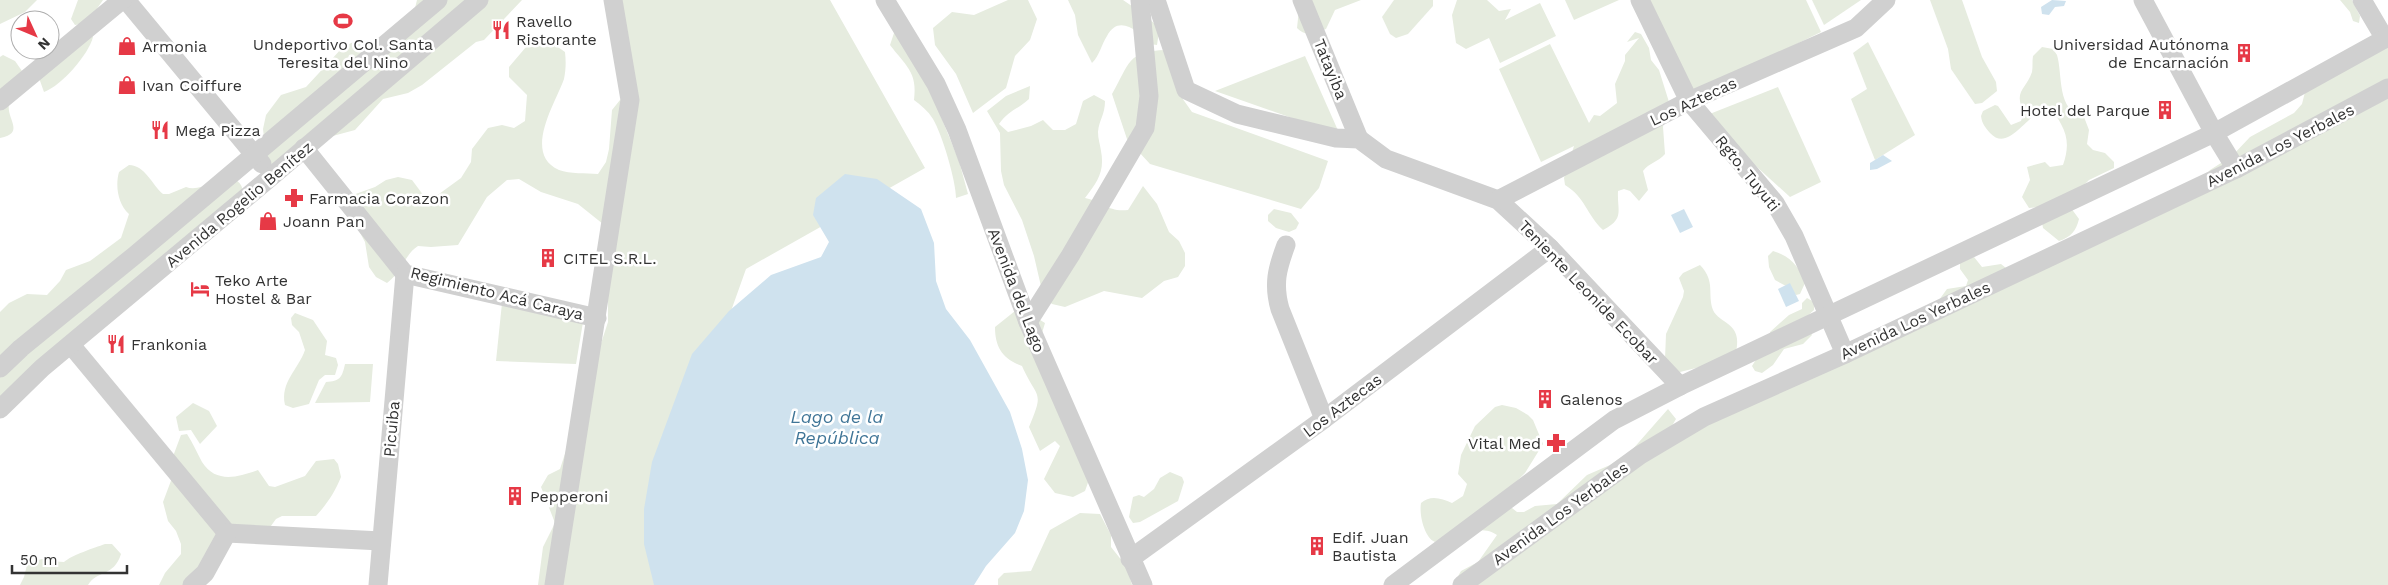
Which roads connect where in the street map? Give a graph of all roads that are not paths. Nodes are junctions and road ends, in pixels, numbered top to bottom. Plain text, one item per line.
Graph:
1 (122, 0) edge
2 (126, 0) edge
3 (438, 0) edge
4 (479, 0) edge
5 (613, 0) edge
6 (885, 0) edge
7 (1140, 0) edge
8 (1156, 0) edge
9 (1640, 0) edge
10 (1886, 0) edge
11 (2143, 0) edge
12 (2362, 0) edge
13 (1309, 2) edge
14 (2386, 38) edge
15 (2388, 88) edge
16 (1689, 100) junction
17 (0, 101) edge
18 (2214, 133) junction
19 (1359, 139) junction
20 (304, 148) junction
21 (254, 156) junction
22 (2236, 169) junction
23 (272, 176) junction
24 (1498, 200) junction
25 (1286, 245) dead end
26 (1550, 248) junction
27 (405, 274) junction
28 (1830, 315) junction
29 (597, 318) junction
30 (1028, 322) junction
31 (71, 344) junction
32 (1845, 354) junction
33 (0, 368) edge
34 (1680, 386) junction
35 (0, 409) edge
36 (1324, 419) junction
37 (227, 533) junction
38 (380, 541) junction
39 (1130, 559) junction
40 (192, 585) edge
41 (378, 585) edge
42 (554, 585) edge
43 (1143, 585) edge
44 (1393, 585) edge
45 (1462, 585) edge

1 - 17 street
2 - 21 street
3 - 21 street, Avenida Rogelio Benítez
4 - 20 street, Avenida Rogelio Benítez
5 - 29 street
6 - 30 street, Avenida del Lago
7 - 30 street
8 - 19 street
9 - 16 street, Rgto. Tuyuti
10 - 16 street, Los Aztecas
11 - 18 street
12 - 14 street
13 - 19 street, Tatayiba
14 - 18 street
15 - 22 street, Avenida Los Yerbales
16 - 24 street, Los Aztecas
16 - 28 street, Rgto. Tuyuti
18 - 22 street
18 - 28 street
19 - 24 street
20 - 23 street, Avenida Rogelio Benítez
20 - 27 street, Regimiento Acá Caraya
21 - 23 street
21 - 33 street, Avenida Rogelio Benítez
22 - 32 street, Avenida Los Yerbales
23 - 31 street, Avenida Rogelio Benítez
24 - 26 street, Teniente Leonide Ecobar
25 - 36 street
26 - 34 street, Teniente Leonide Ecobar
26 - 36 street, Los Aztecas
27 - 29 street, Regimiento Acá Caraya
27 - 38 street, Picuiba
28 - 32 street, Rgto. Tuyuti
28 - 34 street
29 - 42 street
30 - 39 street, Avenida del Lago
31 - 35 street, Avenida Rogelio Benítez
31 - 37 street
32 - 45 street, Avenida Los Yerbales
34 - 44 street
36 - 39 street, Los Aztecas
37 - 38 street
37 - 40 street
38 - 41 street, Picuiba
39 - 43 street, Avenida del Lago

